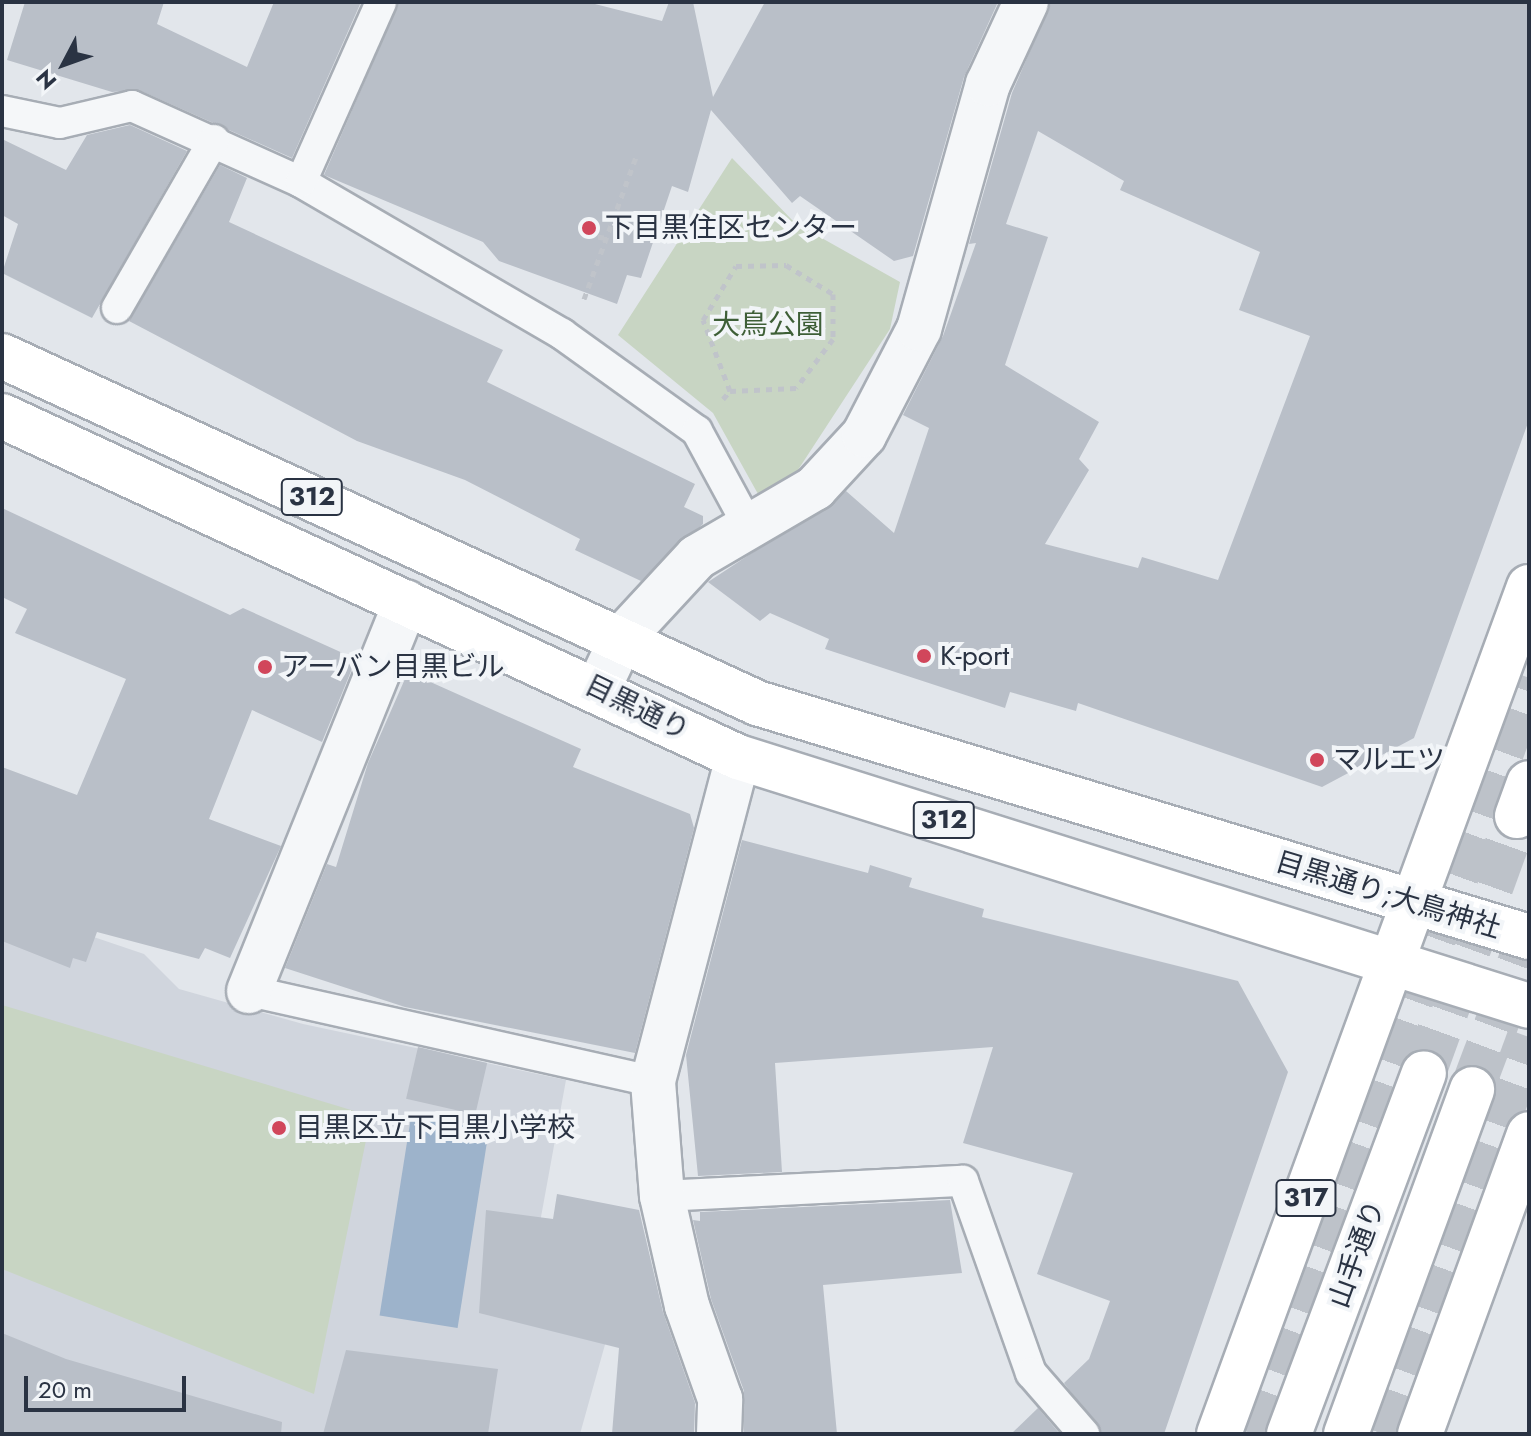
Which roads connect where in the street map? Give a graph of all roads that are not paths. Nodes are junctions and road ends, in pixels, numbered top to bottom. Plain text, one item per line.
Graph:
1 (381, 2) edge
2 (1026, 2) edge
3 (2, 111) edge
4 (214, 140) junction
5 (301, 182) junction
6 (117, 308) dead end
7 (2, 356) edge
8 (2, 417) edge
9 (751, 531) junction
10 (1529, 587) edge
11 (406, 602) junction
12 (622, 638) junction
13 (598, 689) junction
14 (738, 757) junction
15 (1247, 853) joint
16 (1412, 902) junction
17 (1529, 937) edge
18 (1391, 961) junction
19 (249, 991) joint
20 (1529, 1006) edge
21 (1424, 1073) tunnel mouth
22 (653, 1081) junction
23 (1472, 1089) tunnel mouth
24 (1529, 1134) edge
25 (662, 1196) junction
26 (719, 1434) edge
27 (1084, 1434) edge
28 (1219, 1434) edge
29 (1289, 1434) edge
30 (1346, 1434) edge
31 (1420, 1434) edge

1 - 5 lane
2 - 9 street
3 - 4 lane
4 - 5 lane
4 - 6 lane
5 - 9 lane
7 - 12 main road, 目黒通り / 312
8 - 11 main road, 目黒通り / 312
9 - 12 street
10 - 16 main road, 317
11 - 13 main road, 目黒通り / 312
11 - 19 street
12 - 13 street
12 - 15 main road, 目黒通り / 312
13 - 14 main road, 目黒通り / 312
14 - 18 main road, 目黒通り / 312
14 - 22 street
15 - 16 main road, 目黒通り;大鳥神社 / 312
16 - 17 main road, 目黒通り;大鳥神社 / 312
16 - 18 main road, 317
18 - 20 main road, 312
18 - 28 main road, 317
19 - 22 lane
21 - 29 main road, 山手通り / 317
22 - 25 street
23 - 30 main road, 山手通り
24 - 31 main road
25 - 26 street
25 - 27 lane

